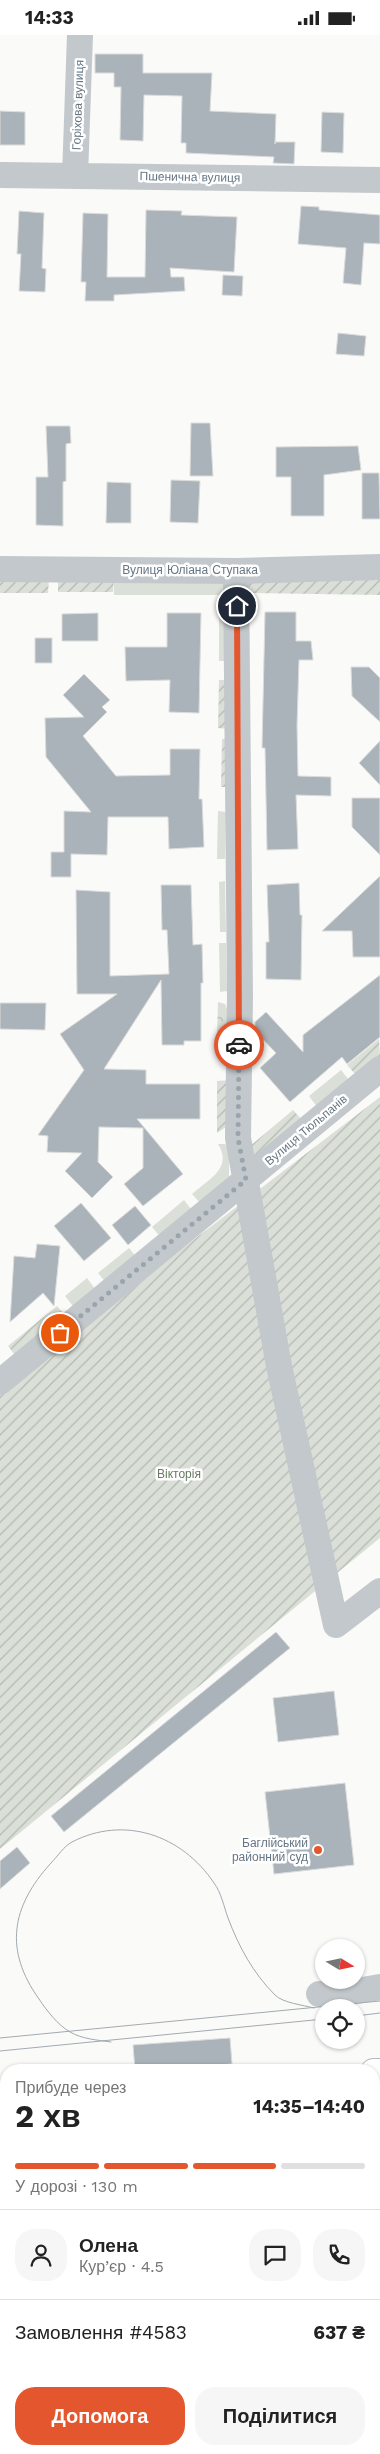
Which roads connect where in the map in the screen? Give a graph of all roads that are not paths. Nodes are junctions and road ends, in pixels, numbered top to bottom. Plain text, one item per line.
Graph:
1 (80, 35) edge
2 (0, 175) edge
3 (75, 176) junction
4 (380, 180) edge
5 (380, 567) edge
6 (0, 569) edge
7 (236, 571) junction
8 (380, 1069) edge
9 (246, 1180) junction
10 (0, 1382) edge
11 (380, 1591) edge
12 (380, 1987) edge
13 (319, 1994) dead end

1 - 3 street, Горіхова вулиця
2 - 3 street, Пшенична вулиця
3 - 4 street, Пшенична вулиця
5 - 7 street, Вулиця Юліана Ступака
6 - 7 street, Вулиця Юліана Ступака
7 - 9 street
8 - 9 street, Вулиця Тюльпанів
9 - 10 street, Вулиця Тюльпанів
9 - 11 street
12 - 13 street

